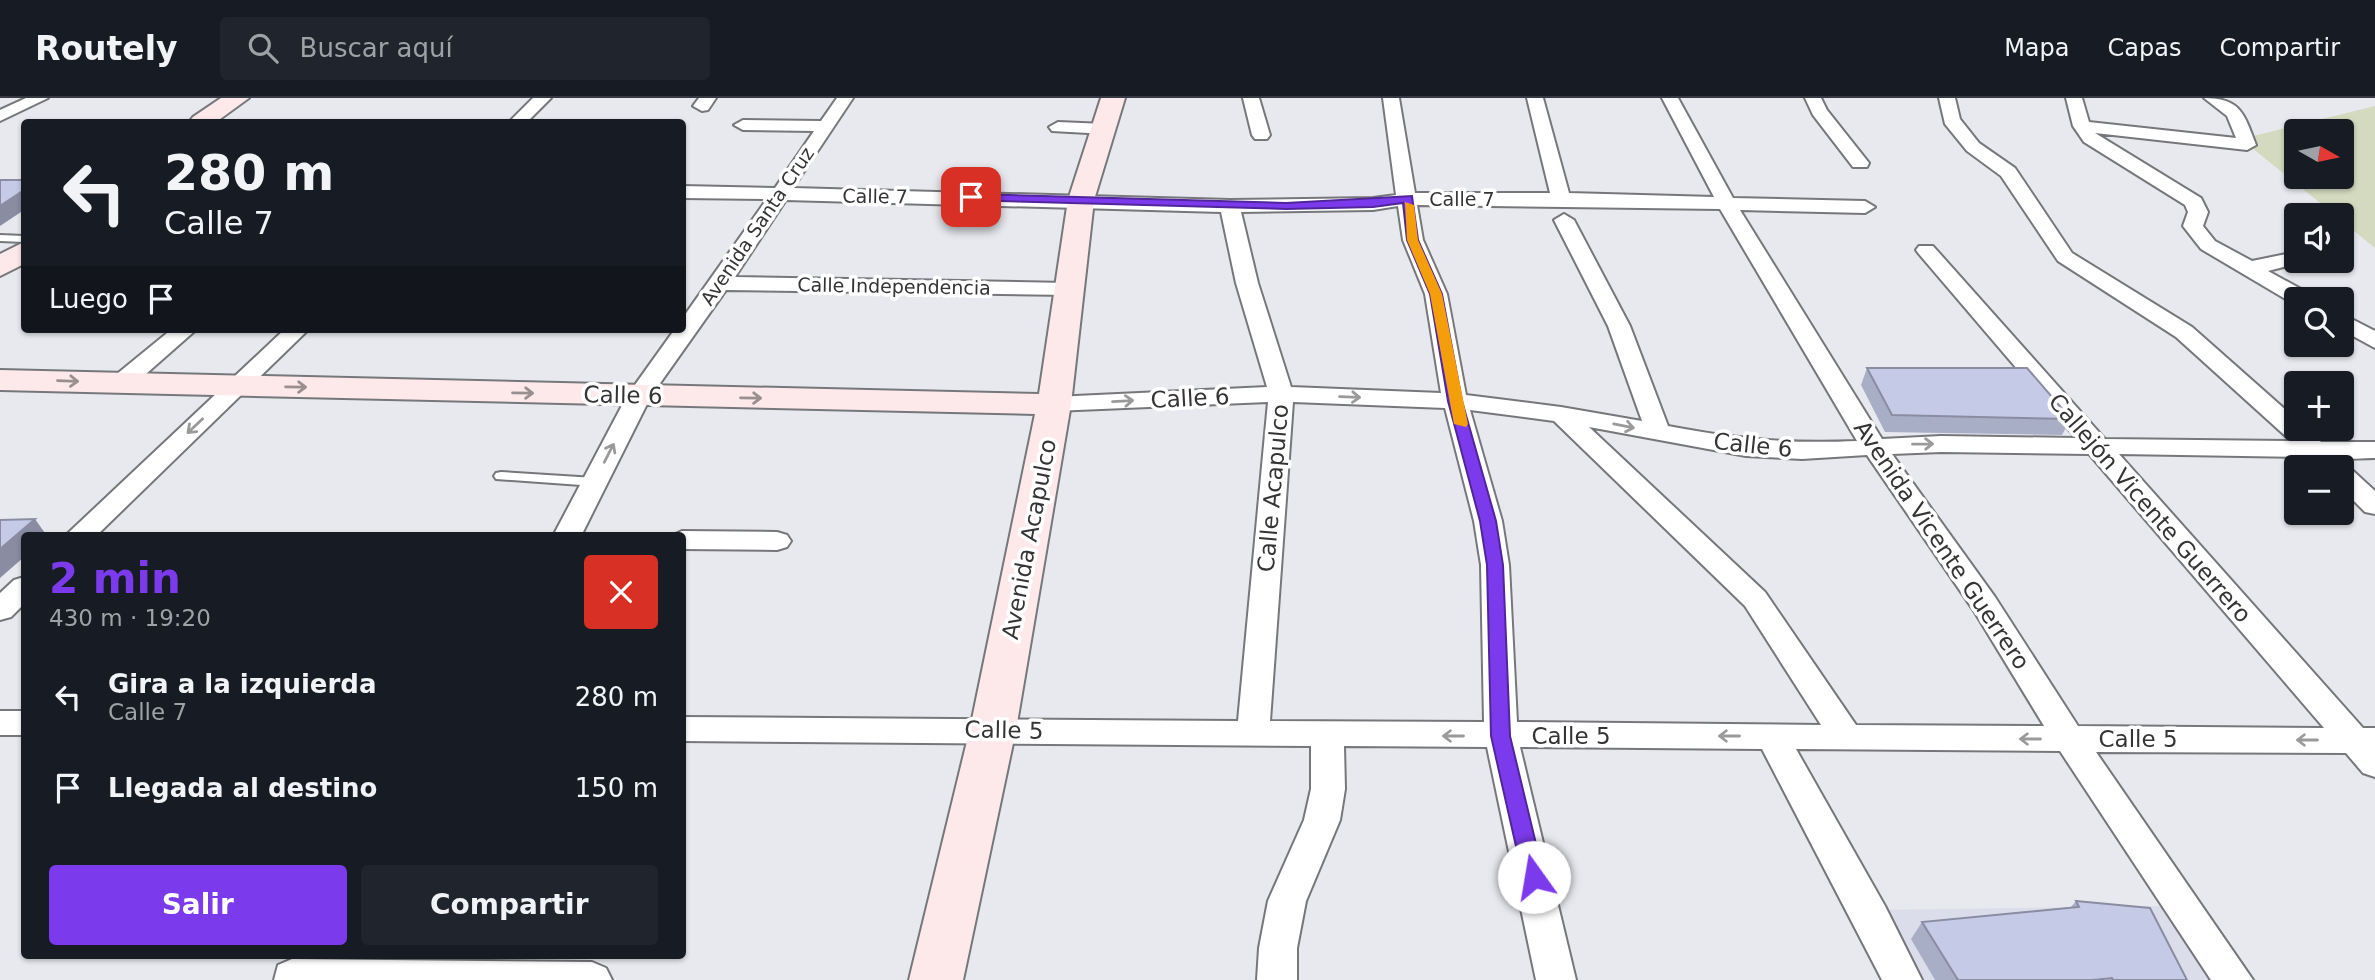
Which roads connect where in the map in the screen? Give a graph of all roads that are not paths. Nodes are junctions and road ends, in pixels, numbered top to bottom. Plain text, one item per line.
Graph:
1 (40, 98) edge
2 (237, 98) edge
3 (251, 98) edge
4 (543, 98) edge
5 (845, 98) edge
6 (1251, 98) edge
7 (1391, 98) edge
8 (1535, 98) edge
9 (1670, 98) edge
10 (1813, 98) edge
11 (1947, 98) edge
12 (2074, 98) edge
13 (2212, 98) edge
14 (1109, 113) edge
15 (0, 116) edge
16 (206, 119) edge
17 (220, 119) edge
18 (520, 119) edge
19 (743, 125) dead end
20 (824, 126) junction
21 (2082, 126) junction
22 (1058, 127) dead end
23 (1261, 135) dead end
24 (1860, 163) dead end
25 (686, 192) edge
26 (779, 194) junction
27 (1408, 198) junction
28 (1082, 200) junction
29 (1727, 204) junction
30 (1230, 206) junction
31 (1865, 207) dead end
32 (1563, 210) junction
33 (0, 238) edge
34 (21, 239) edge
35 (21, 241) edge
36 (1926, 250) dead end
37 (21, 253) edge
38 (0, 256) edge
39 (2284, 261) edge
40 (0, 267) edge
41 (2246, 269) junction
42 (720, 283) junction
43 (1068, 289) junction
44 (2284, 289) edge
45 (2354, 327) edge
46 (686, 330) edge
47 (181, 333) edge
48 (294, 333) edge
49 (684, 333) edge
50 (2371, 335) edge
51 (0, 380) edge
52 (121, 383) junction
53 (237, 386) junction
54 (1281, 394) junction
55 (639, 396) junction
56 (1455, 401) junction
57 (1054, 404) junction
58 (1561, 414) junction
59 (1658, 432) junction
60 (2096, 445) junction
61 (1873, 446) junction
62 (2312, 447) junction
63 (2375, 450) edge
64 (2320, 455) edge
65 (502, 476) dead end
66 (595, 482) junction
67 (2354, 486) edge
68 (2375, 506) edge
69 (83, 532) edge
70 (569, 532) edge
71 (686, 540) edge
72 (776, 541) dead end
73 (21, 590) edge
74 (0, 610) edge
75 (0, 723) edge
76 (21, 723) edge
77 (686, 729) edge
78 (993, 729) junction
79 (1253, 735) junction
80 (1327, 736) junction
81 (1501, 736) junction
82 (1772, 736) junction
83 (1847, 738) junction
84 (2069, 739) junction
85 (2364, 740) edge
86 (2375, 764) edge
87 (295, 971) edge
88 (592, 980) edge
89 (936, 980) edge
90 (1277, 980) edge
91 (1556, 980) edge
92 (1902, 980) edge
93 (2233, 980) edge

1 - 15 street
2 - 16 street
3 - 17 street
4 - 18 street
5 - 20 street, Avenida Santa Cruz
6 - 23 street
7 - 27 street
8 - 32 street
9 - 29 street, Avenida Vicente Guerrero
10 - 24 street
11 - 62 street
12 - 21 street
13 - 21 street
14 - 22 street
14 - 28 street, Avenida Acapulco
19 - 20 street
20 - 26 street, Avenida Santa Cruz
21 - 41 street
25 - 26 street, Calle 7
26 - 28 street, Calle 7
26 - 42 street, Avenida Santa Cruz
27 - 30 street, Calle 7
27 - 32 street, Calle 7
27 - 56 street
28 - 30 street, Calle 7
28 - 43 street, Avenida Acapulco
29 - 31 street, Calle 7
29 - 32 street, Calle 7
29 - 61 street, Avenida Vicente Guerrero
30 - 54 street, Calle Acapulco
32 - 59 street
33 - 34 lane
35 - 38 street
36 - 60 street, Callejón Vicente Guerrero
37 - 40 street
39 - 41 street
41 - 44 street
42 - 43 street, Calle Independencia
42 - 46 street, Avenida Santa Cruz
43 - 57 street, Avenida Acapulco
45 - 50 street
47 - 52 street
48 - 53 street
49 - 55 street, Avenida Santa Cruz
51 -> 52 street, Calle 6
52 - 53 street, Calle 6
53 -> 55 street, Calle 6
53 -> 69 street
54 -> 56 street, Calle 6
57 -> 54 street, Calle 6
54 - 79 street, Calle Acapulco
55 -> 57 street, Calle 6
66 -> 55 street, Avenida Santa Cruz
56 - 58 street, Calle 6
56 - 81 street
57 - 78 street, Avenida Acapulco
58 -> 59 street, Calle 6
58 - 83 street
59 - 61 street, Calle 6
61 -> 60 street, Calle 6
60 - 62 street, Calle 6
60 - 85 street, Callejón Vicente Guerrero
61 - 84 street, Avenida Vicente Guerrero
62 - 63 street, Calle 6
62 - 64 street
65 - 66 lane
66 - 70 street, Avenida Santa Cruz
67 - 68 street
71 - 72 street
73 - 74 street
75 - 76 street
77 - 78 street, Calle 5
78 - 79 street, Calle 5
78 - 89 street, Avenida Acapulco
79 - 80 street, Calle 5
81 -> 80 street, Calle 5
80 - 90 street
82 -> 81 street, Calle 5
81 - 91 street
82 - 83 street, Calle 5
82 - 92 street
84 -> 83 street, Calle 5
85 -> 84 street, Calle 5
84 - 93 street, Avenida Vicente Guerrero
85 - 86 street, Callejón Vicente Guerrero
87 - 88 street

